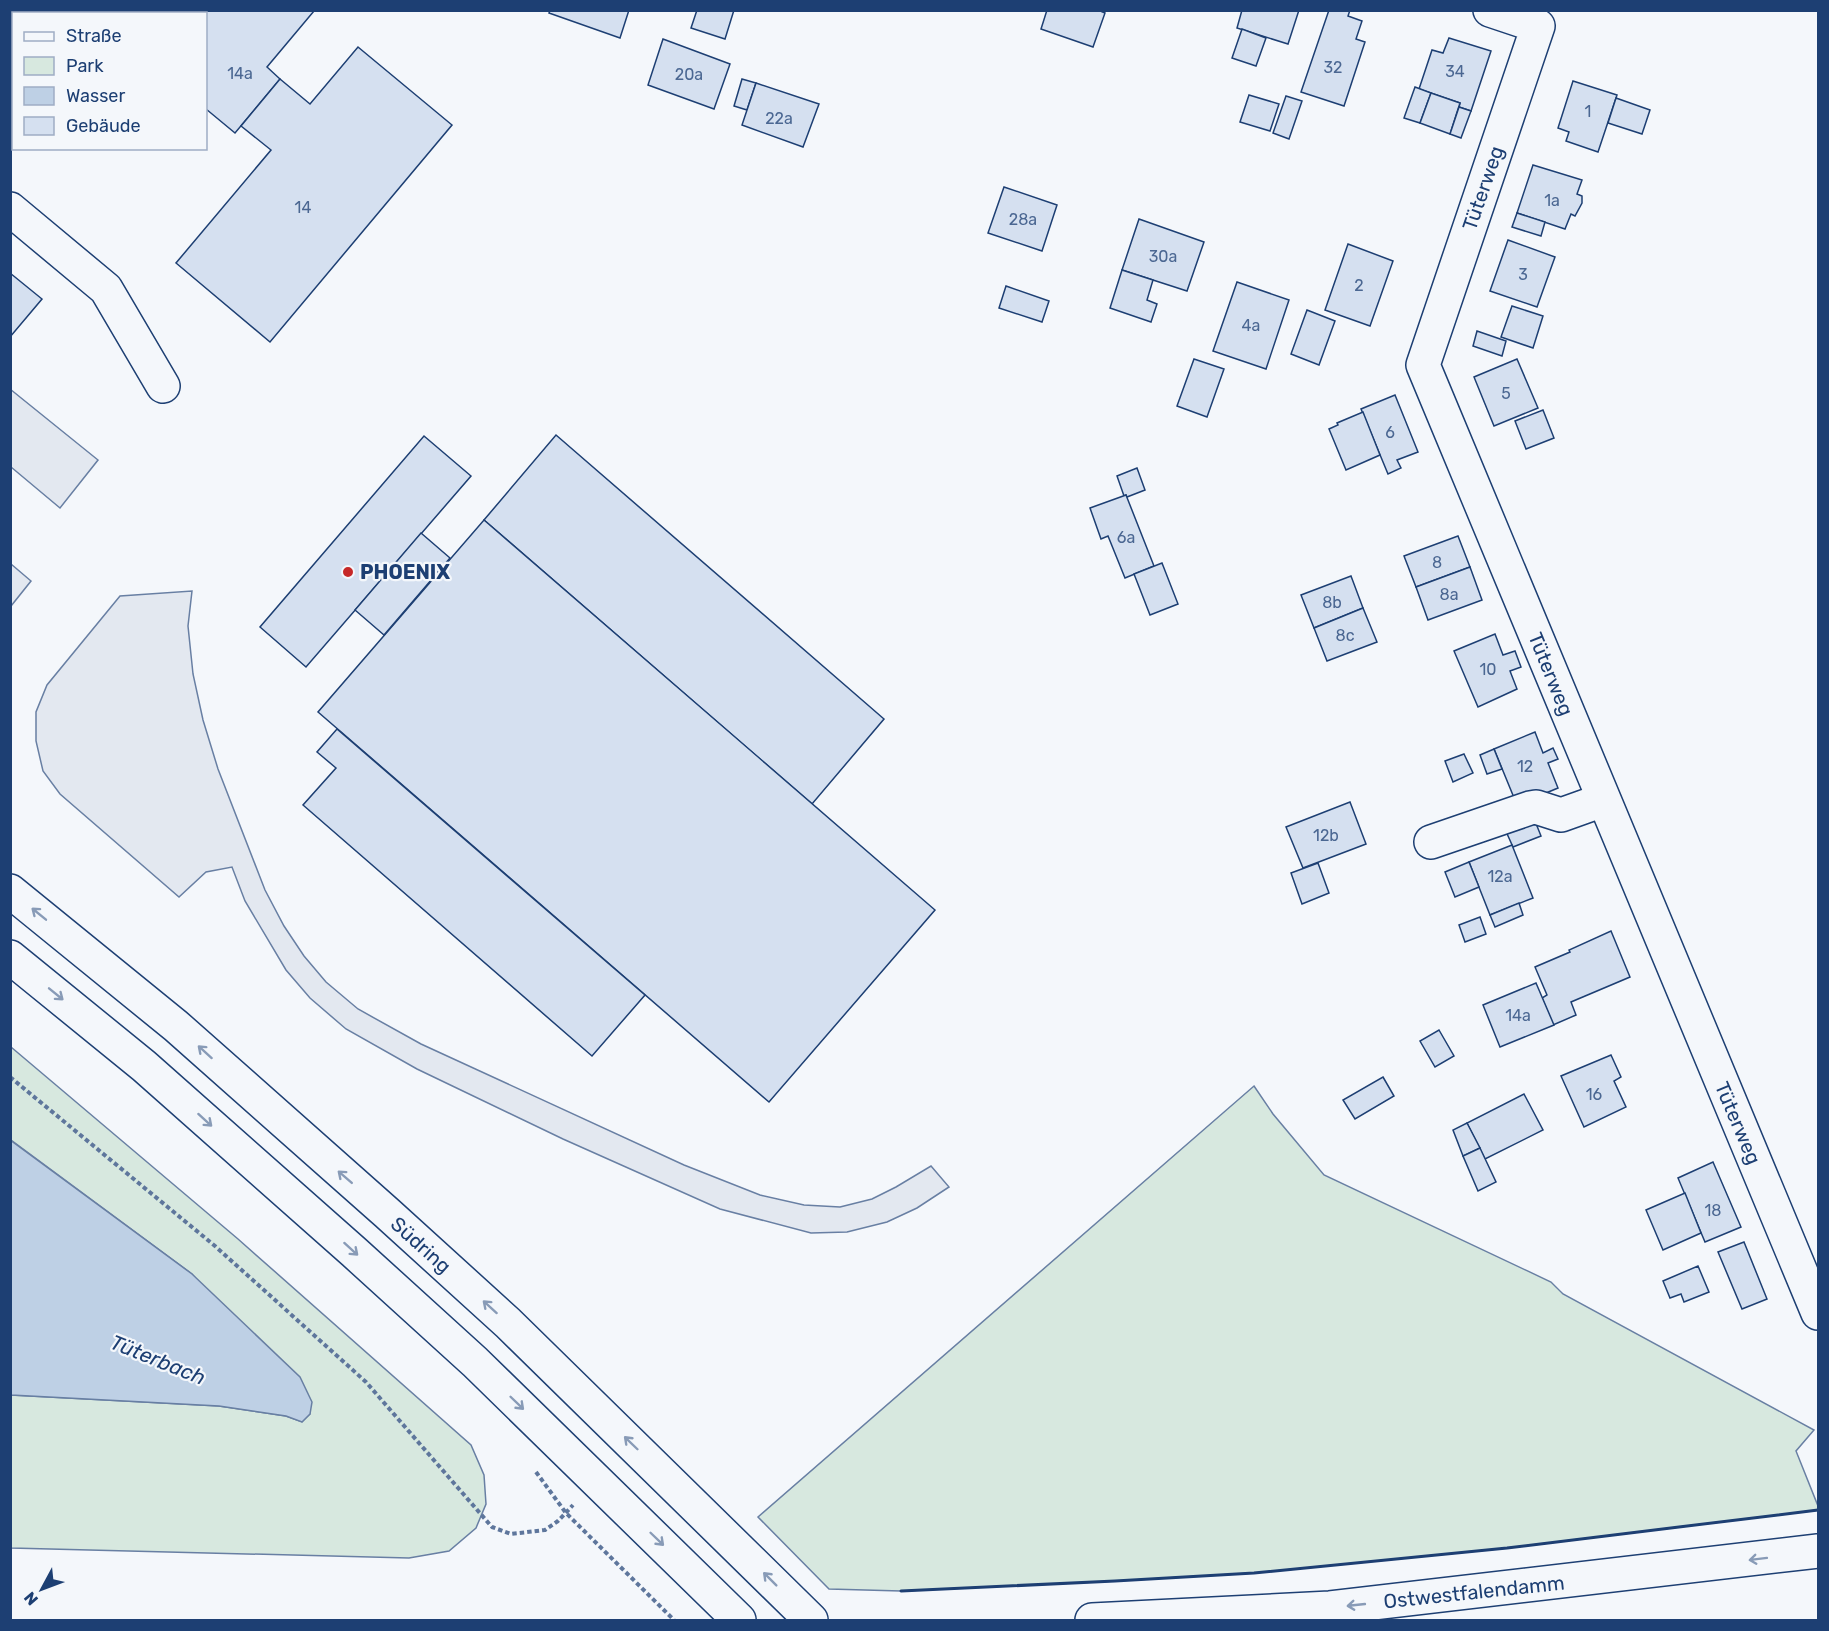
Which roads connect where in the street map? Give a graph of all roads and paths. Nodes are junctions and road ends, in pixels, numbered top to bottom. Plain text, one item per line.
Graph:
1 (1491, 10) edge
2 (10, 209) edge
3 (163, 386) dead end
4 (1603, 800) junction
5 (1431, 842) dead end
6 (10, 891) edge
7 (10, 957) edge
8 (10, 1077) edge
9 (1818, 1313) edge
10 (532, 1467) dead end
11 (596, 1480) junction
12 (566, 1513) junction
13 (1817, 1552) edge
14 (674, 1620) edge
15 (739, 1620) edge
16 (811, 1620) edge
17 (1092, 1620) edge

1 - 4 main road, Tüterweg
2 - 3 main road
4 - 5 main road
4 - 9 main road, Tüterweg
16 -> 6 main road, Südring
7 -> 11 main road
8 - 12 path
10 - 12 path
11 - 12 path
11 -> 15 main road
12 - 14 path
13 -> 17 main road, Ostwestfalendamm

